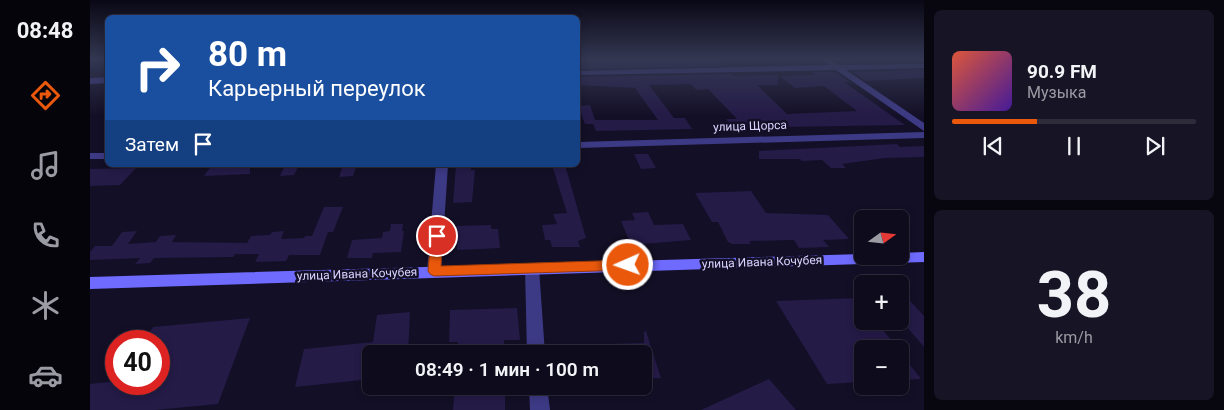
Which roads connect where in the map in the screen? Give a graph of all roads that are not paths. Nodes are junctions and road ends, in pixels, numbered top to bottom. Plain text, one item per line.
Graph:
1 (852, 78) edge
2 (105, 80) edge
3 (90, 81) edge
4 (924, 128) edge
5 (924, 135) edge
6 (580, 145) edge
7 (90, 156) edge
8 (105, 156) edge
9 (442, 167) edge
10 (924, 257) edge
11 (532, 268) junction
12 (434, 271) junction
13 (90, 283) edge
14 (536, 345) edge
15 (539, 395) edge
16 (540, 410) edge

1 - 4 street
2 - 3 street
5 - 6 street, улица Щорса
7 - 8 street
9 - 12 street
10 - 11 street, улица Ивана Кочубея
11 - 12 street, улица Ивана Кочубея
11 - 14 street
12 - 13 street, улица Ивана Кочубея
15 - 16 street

